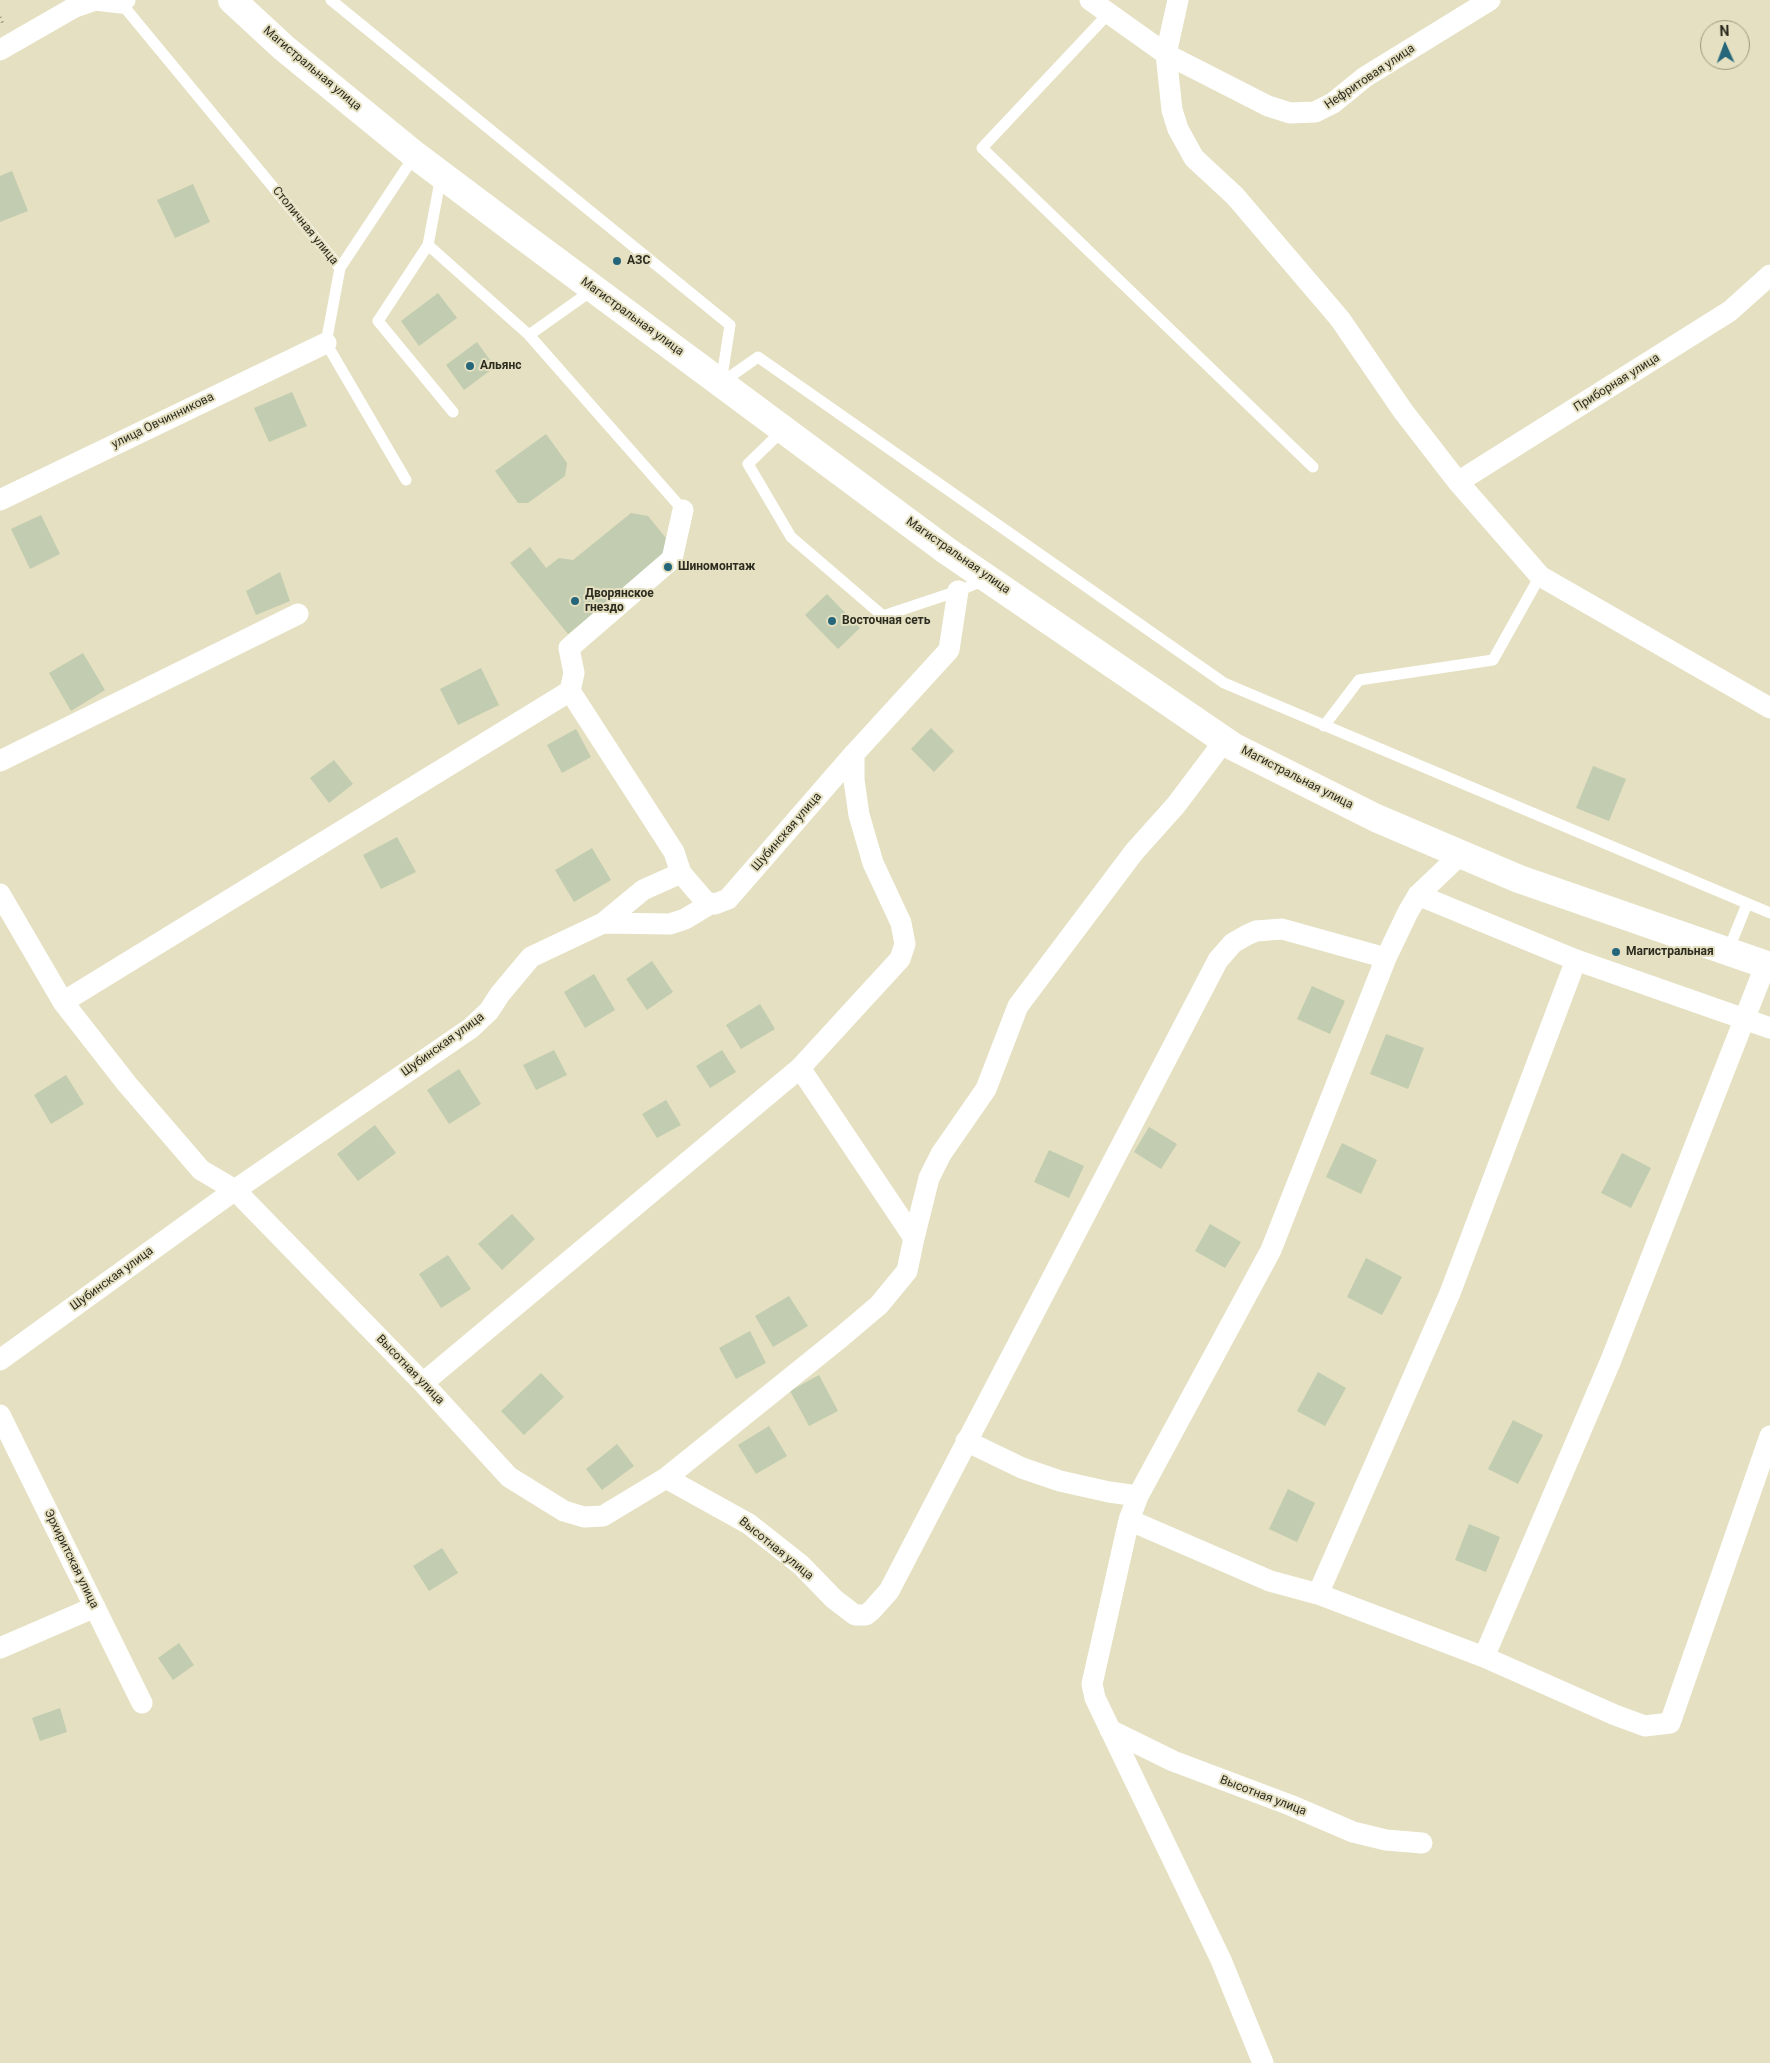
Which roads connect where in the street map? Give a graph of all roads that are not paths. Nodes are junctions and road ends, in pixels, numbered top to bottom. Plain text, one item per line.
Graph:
1 (232, 0) edge
2 (331, 0) edge
3 (1090, 0) edge
4 (1178, 0) edge
5 (1490, 0) edge
6 (123, 1) edge
7 (1109, 13) junction
8 (0, 50) edge
9 (1166, 54) junction
10 (415, 155) junction
11 (441, 174) junction
12 (428, 245) junction
13 (340, 268) junction
14 (1770, 276) edge
15 (594, 289) junction
16 (529, 335) junction
17 (326, 343) junction
18 (721, 383) junction
19 (453, 412) dead end
20 (784, 429) junction
21 (1312, 467) dead end
22 (406, 480) dead end
23 (1458, 482) junction
24 (0, 500) edge
25 (683, 510) joint
26 (1540, 576) junction
27 (988, 578) junction
28 (958, 591) junction
29 (298, 614) dead end
30 (570, 691) junction
31 (1770, 708) edge
32 (1324, 726) junction
33 (1225, 740) junction
34 (854, 754) junction
35 (0, 761) edge
36 (1460, 855) junction
37 (681, 873) junction
38 (0, 894) edge
39 (1418, 895) junction
40 (710, 904) junction
41 (1747, 904) junction
42 (1770, 914) edge
43 (604, 923) junction
44 (1728, 951) junction
45 (1386, 958) junction
46 (1576, 960) junction
47 (1768, 965) edge
48 (63, 1002) junction
49 (1744, 1020) junction
50 (1770, 1028) edge
51 (800, 1068) junction
52 (235, 1190) junction
53 (914, 1238) junction
54 (0, 1360) edge
55 (423, 1383) junction
56 (0, 1414) edge
57 (1770, 1436) edge
58 (966, 1441) junction
59 (666, 1478) junction
60 (1138, 1496) junction
61 (1129, 1520) junction
62 (1318, 1594) junction
63 (95, 1607) junction
64 (0, 1648) edge
65 (1484, 1657) junction
66 (142, 1703) dead end
67 (1110, 1730) junction
68 (1422, 1843) dead end
69 (1263, 2063) edge

1 - 10 highway, Магистральная улица
2 - 18 lane
3 - 7 street, Нефритовая улица
4 - 9 street
5 - 9 street, Нефритовая улица
6 - 8 street
6 - 13 lane, Столичная улица
7 - 9 street, Нефритовая улица
7 - 21 lane
9 - 23 street
10 - 11 highway, Магистральная улица
10 - 13 lane
11 - 12 lane
11 - 15 highway, Магистральная улица
12 - 16 lane
12 - 19 lane
13 - 17 lane, Столичная улица
14 - 23 street, Приборная улица
15 - 16 lane
15 - 18 highway, Магистральная улица
16 - 25 lane
17 - 22 lane
17 - 24 street, улица Овчинникова
18 - 20 highway, Магистральная улица
18 - 32 lane
20 - 27 highway, Магистральная улица
20 - 28 lane
23 - 26 street
25 - 30 street
26 - 31 street
26 - 32 lane
27 - 28 lane
27 - 33 highway, Магистральная улица
28 - 34 street, Шубинская улица
29 - 35 street
30 - 37 street
30 - 48 street
32 - 41 lane
33 - 36 highway, Магистральная улица
33 - 53 street
34 - 40 street, Шубинская улица
34 - 51 street
36 - 39 street
36 - 44 highway, Магистральная улица
37 - 40 street
37 - 43 street, Шубинская улица
38 - 48 street, Высотная улица
39 - 45 street
39 - 46 street
40 - 43 street, Шубинская улица
41 - 42 lane
41 - 44 lane
43 - 52 street, Шубинская улица
44 - 47 highway, Магистральная улица
45 - 58 street
45 - 60 street
46 - 49 street
46 - 62 street
47 - 49 street
48 - 52 street, Высотная улица
49 - 50 street
49 - 65 street
51 - 53 street
51 - 55 street
52 - 54 street, Шубинская улица
52 - 55 street, Высотная улица
53 - 59 street
55 - 59 street, Высотная улица
56 - 63 street, Эрхиритская улица
57 - 65 street
58 - 59 street, Высотная улица
58 - 60 street
60 - 61 street
61 - 62 street
61 - 67 street
62 - 65 street
63 - 64 street
63 - 66 street, Эрхиритская улица
67 - 68 street, Высотная улица
67 - 69 street

